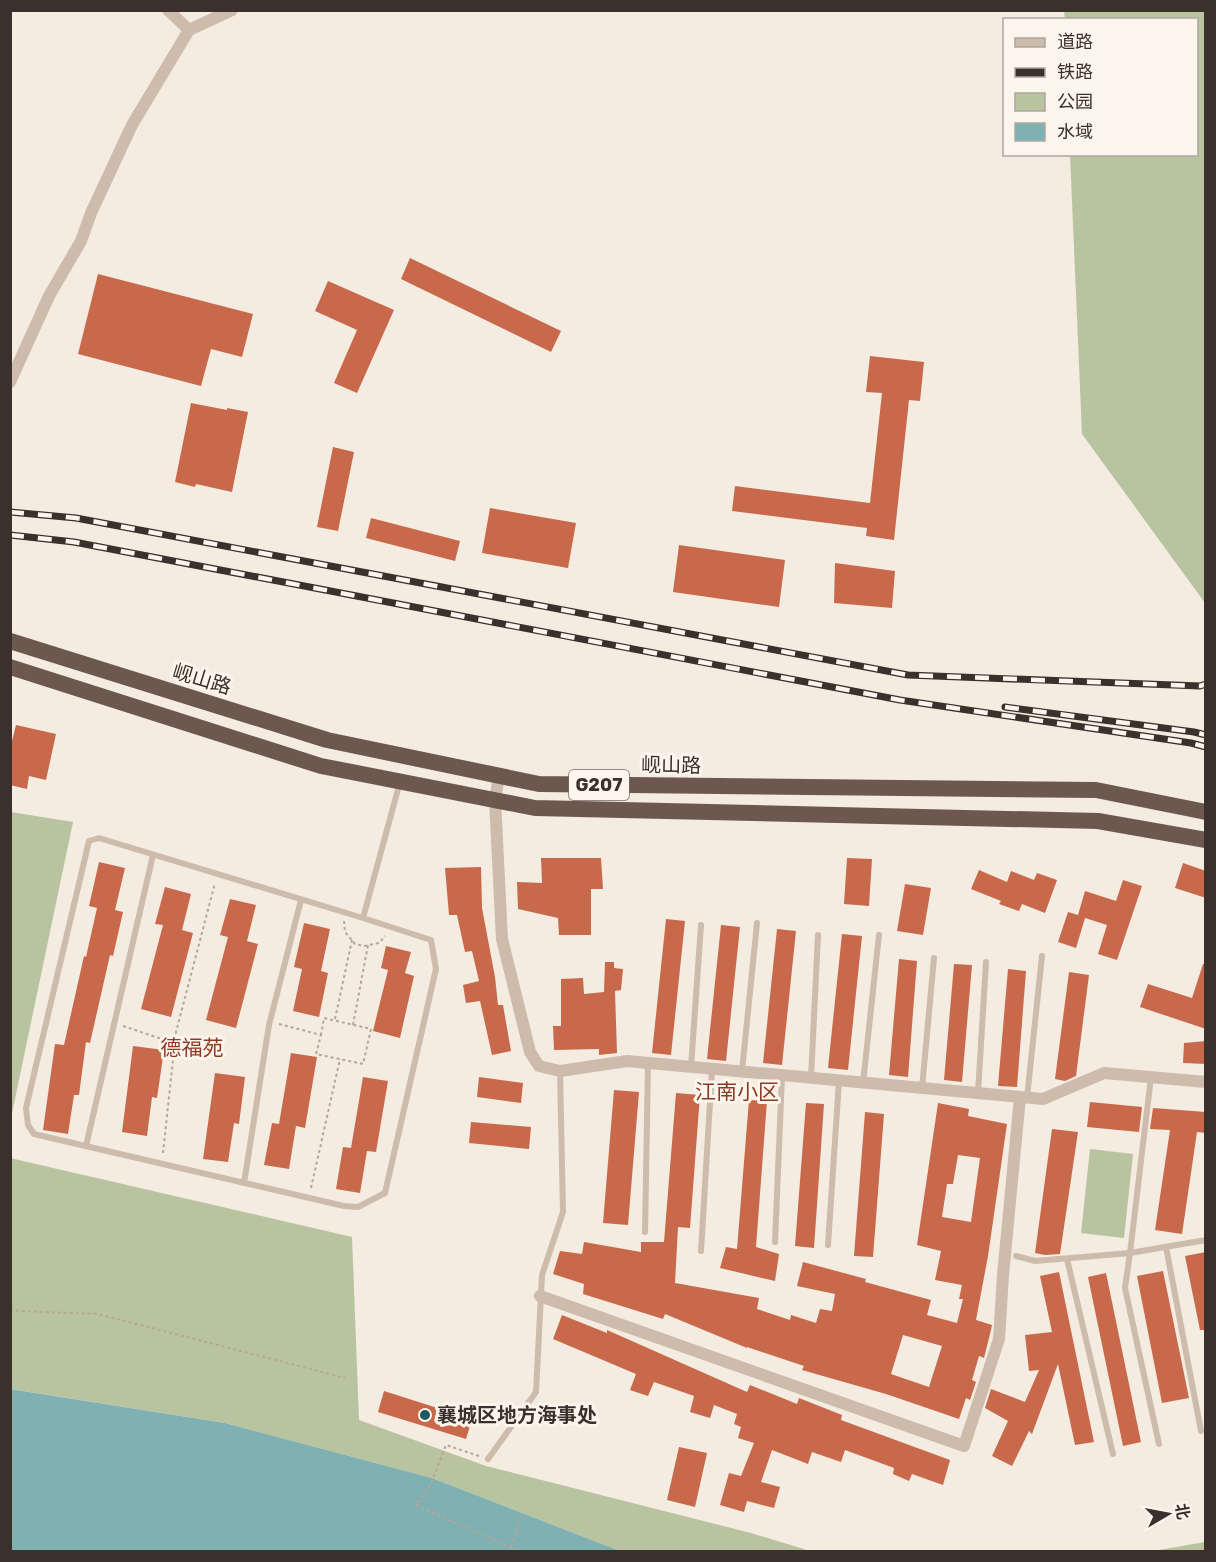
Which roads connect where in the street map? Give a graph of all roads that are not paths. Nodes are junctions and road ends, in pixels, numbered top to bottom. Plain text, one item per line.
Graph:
1 (168, 10) edge
2 (232, 10) edge
3 (189, 30) junction
4 (10, 382) edge
5 (10, 641) edge
6 (10, 667) edge
7 (499, 776) junction
8 (400, 782) junction
9 (495, 800) junction
10 (1206, 812) edge
11 (1206, 840) edge
12 (153, 855) junction
13 (301, 900) junction
14 (363, 918) junction
15 (757, 923) dead end
16 (701, 925) dead end
17 (818, 935) dead end
18 (879, 935) dead end
19 (1041, 956) dead end
20 (934, 958) dead end
21 (986, 962) dead end
22 (648, 1063) junction
23 (691, 1067) junction
24 (712, 1068) junction
25 (560, 1071) junction
26 (742, 1071) junction
27 (782, 1075) junction
28 (1152, 1077) junction
29 (811, 1078) junction
30 (840, 1080) junction
31 (1206, 1082) edge
32 (863, 1083) junction
33 (922, 1088) junction
34 (978, 1093) junction
35 (1024, 1097) junction
36 (86, 1146) junction
37 (244, 1183) junction
38 (645, 1232) dead end
39 (1206, 1240) edge
40 (775, 1242) dead end
41 (828, 1245) dead end
42 (1166, 1246) junction
43 (701, 1251) dead end
44 (1130, 1253) junction
45 (1016, 1256) dead end
46 (1067, 1258) junction
47 (540, 1296) junction
48 (1201, 1431) dead end
49 (1159, 1444) dead end
50 (1113, 1454) dead end
51 (488, 1459) road end

1 - 3 street
2 - 3 street
3 - 4 street
5 - 7 highway, 岘山路 / G207
6 - 8 highway, G207
7 - 9 street
7 - 10 highway, 岘山路 / G207
8 - 9 highway, G207
8 - 14 lane
9 - 11 highway, G207
9 - 25 street
12 - 13 lane
12 - 36 lane
12 - 36 lane
13 - 14 lane
13 - 37 lane
14 - 37 lane
15 - 26 lane
16 - 23 lane
17 - 29 lane
18 - 32 lane
19 - 35 lane
20 - 33 lane
21 - 34 lane
22 - 23 street
22 - 25 street
22 - 38 lane
23 - 24 street
24 - 26 street
24 - 43 lane
25 - 47 lane
26 - 27 street
27 - 29 street
27 - 40 lane
28 - 31 street
28 - 35 street
28 - 44 lane
29 - 30 street
30 - 32 street
30 - 41 lane
32 - 33 street
33 - 34 street
34 - 35 street
35 - 47 street
36 - 37 lane
39 - 42 lane
42 - 44 lane
42 - 48 lane
44 - 46 lane
44 - 49 lane
45 - 46 lane
46 - 50 lane
47 - 51 lane

